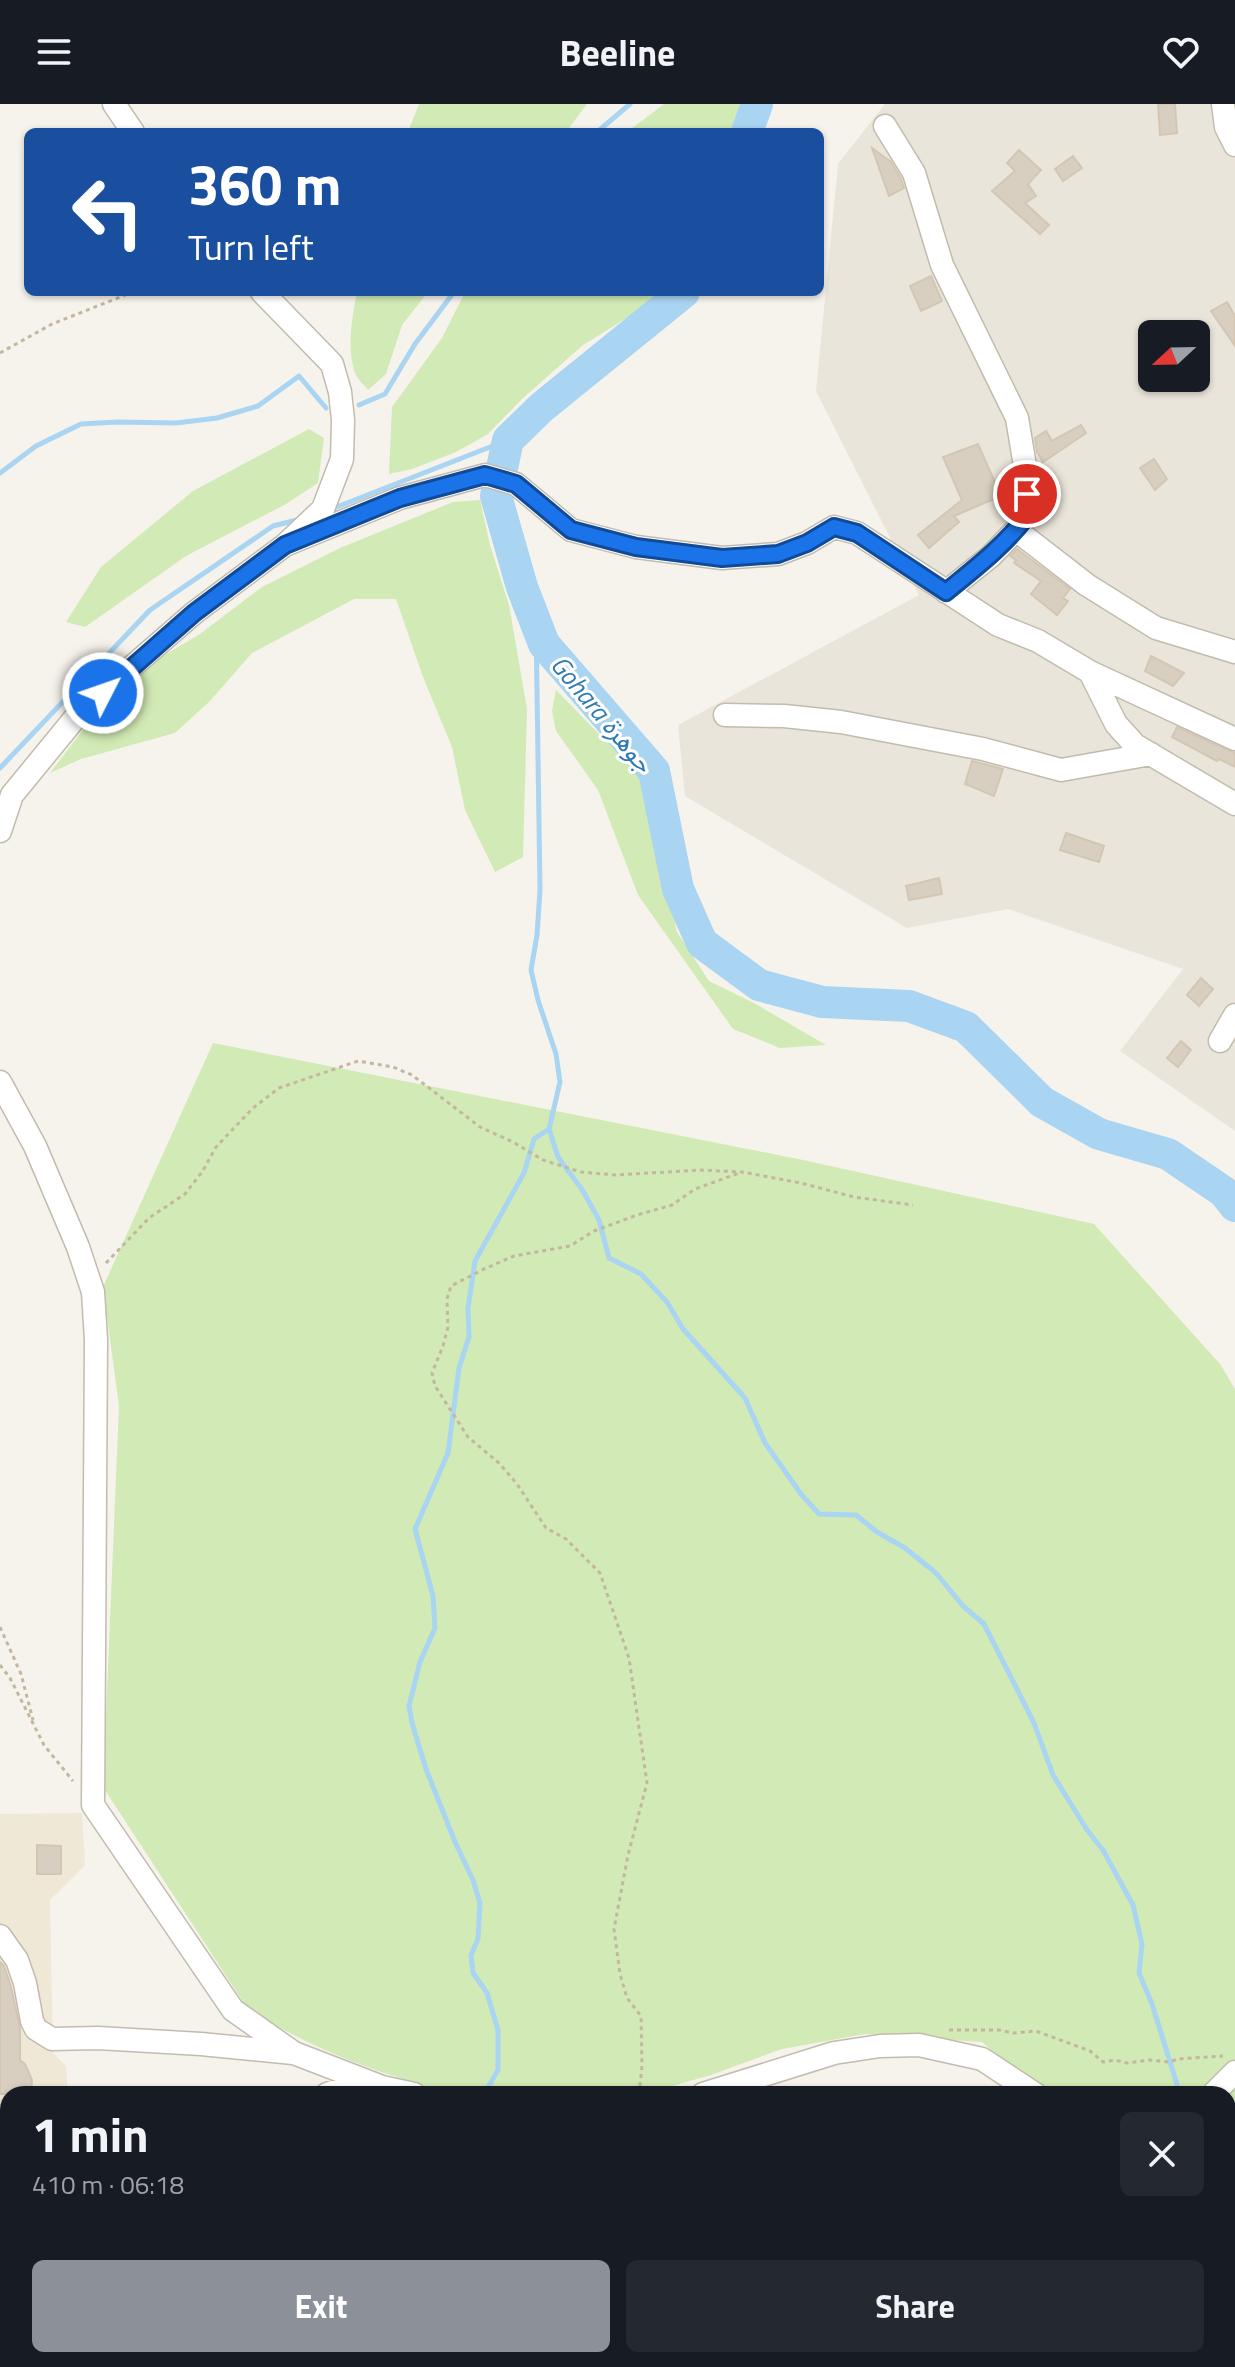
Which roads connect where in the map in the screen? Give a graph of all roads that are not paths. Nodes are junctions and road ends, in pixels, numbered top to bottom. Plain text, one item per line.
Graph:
1 (114, 104) edge
2 (1223, 104) edge
3 (885, 126) dead end
4 (130, 128) edge
5 (1235, 145) edge
6 (266, 296) edge
7 (1016, 530) junction
8 (285, 545) junction
9 (946, 592) junction
10 (1235, 652) edge
11 (1090, 672) junction
12 (725, 715) dead end
13 (1235, 739) edge
14 (1151, 754) junction
15 (1235, 804) edge
16 (0, 831) edge
17 (1235, 1015) edge
18 (1220, 1041) dead end
19 (0, 1082) edge
20 (0, 1936) edge
21 (294, 2053) junction
22 (379, 2086) edge
23 (729, 2086) edge
24 (1023, 2086) edge

1 - 4 street
2 - 5 street
3 - 7 street
6 - 8 street
7 - 9 street
7 - 10 street
8 - 9 street
8 - 16 street
9 - 11 street
11 - 13 street
11 - 14 street
12 - 14 street
14 - 15 street
17 - 18 street
19 - 21 street
20 - 21 street
21 - 22 street
23 - 24 street

